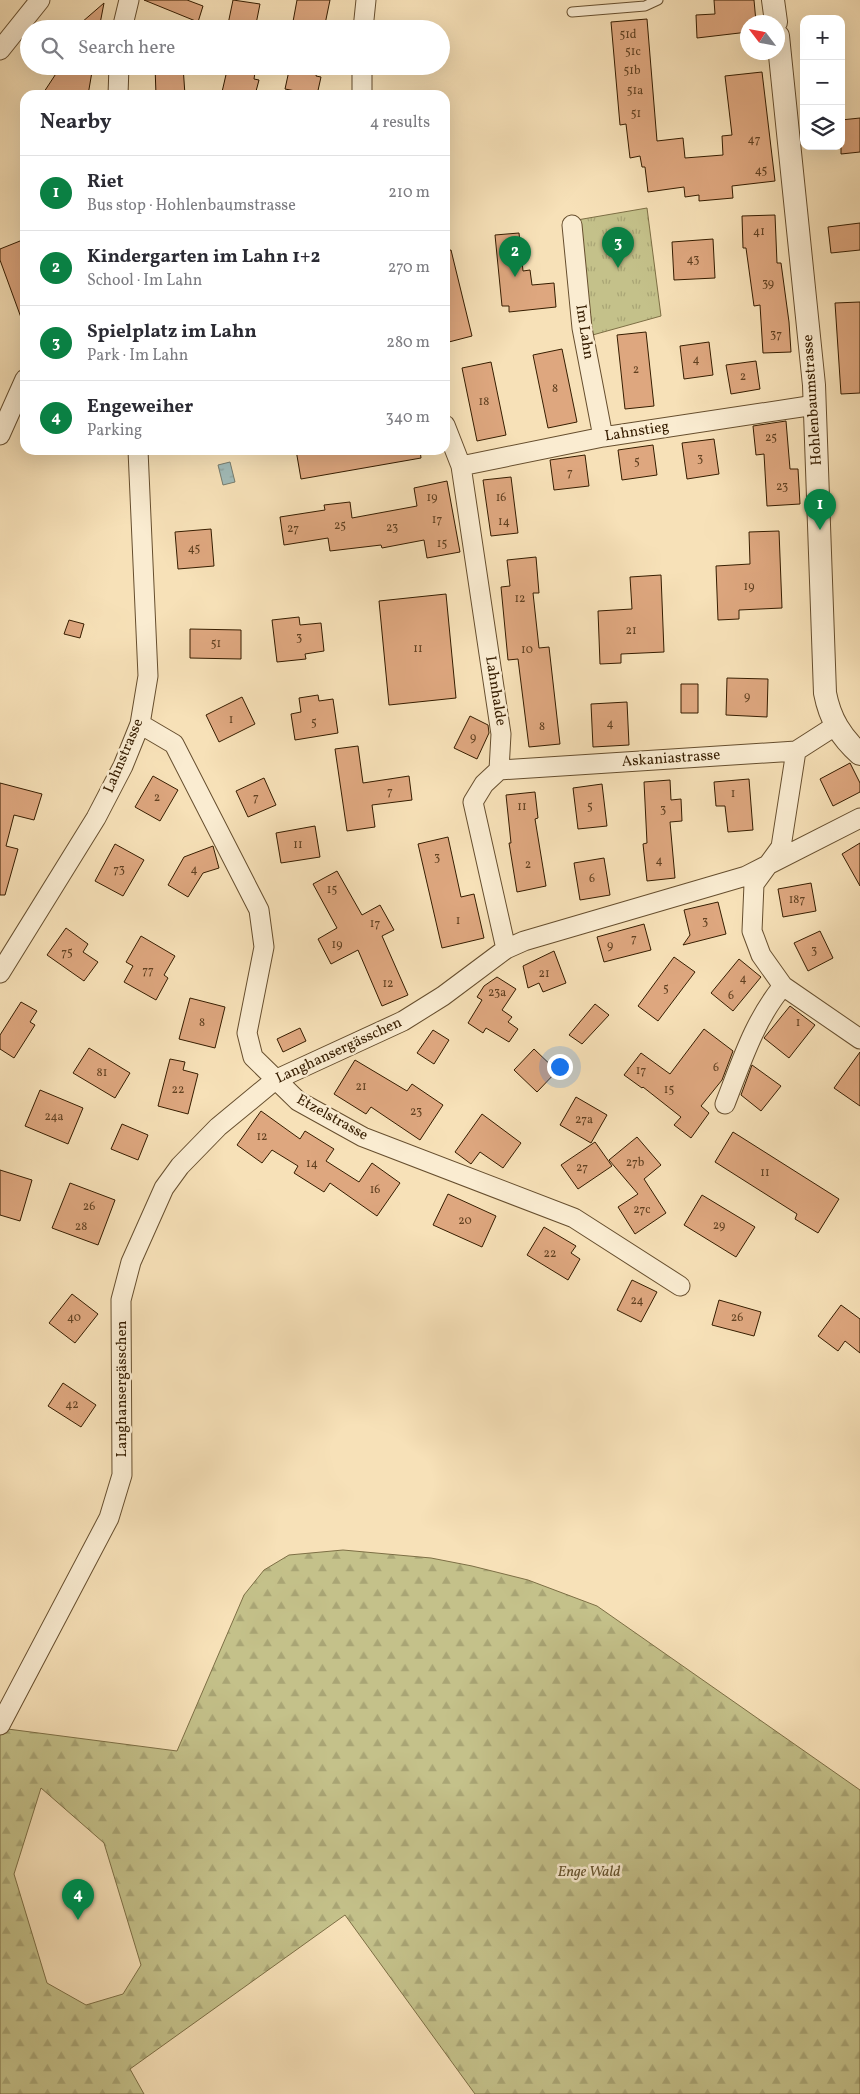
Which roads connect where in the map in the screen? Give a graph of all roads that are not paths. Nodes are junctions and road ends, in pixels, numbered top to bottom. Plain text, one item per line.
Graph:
1 (40, 0) edge
2 (129, 0) edge
3 (366, 0) edge
4 (658, 0) edge
5 (774, 0) edge
6 (572, 12) dead end
7 (775, 15) edge
8 (24, 20) edge
9 (124, 20) edge
10 (364, 20) edge
11 (20, 25) edge
12 (0, 50) edge
13 (780, 60) edge
14 (119, 75) edge
15 (362, 75) edge
16 (118, 90) edge
17 (362, 90) edge
18 (572, 225) dead end
19 (20, 390) edge
20 (815, 405) junction
21 (0, 435) edge
22 (603, 437) junction
23 (450, 439) edge
24 (138, 455) edge
25 (460, 466) junction
26 (140, 724) junction
27 (835, 726) junction
28 (796, 751) junction
29 (860, 754) edge
30 (499, 770) junction
31 (860, 818) edge
32 (767, 866) junction
33 (506, 949) junction
34 (0, 973) edge
35 (784, 986) junction
36 (860, 1039) edge
37 (275, 1080) junction
38 (726, 1104) dead end
39 (680, 1286) dead end
40 (0, 1725) edge

1 - 8 street
2 - 9 street
3 - 10 street
4 - 6 lane
5 - 7 street
11 - 12 street
13 - 20 street, Hohlenbaumstrasse
14 - 16 street
15 - 17 street
18 - 22 street, Im Lahn
19 - 21 street
20 - 22 street, Lahnstieg
20 - 27 street, Hohlenbaumstrasse
22 - 25 street, Lahnstieg
23 - 25 street, Lahnhalde
24 - 26 street, Lahnstrasse
25 - 30 street, Lahnhalde
26 - 34 street, Lahnstrasse
26 - 37 street, Etzelstrasse
27 - 28 street, Askaniastrasse
27 - 29 street, Hohlenbaumstrasse
28 - 30 street, Askaniastrasse
28 - 32 street
30 - 33 street
31 - 32 street, Langhansergässchen
32 - 33 street, Langhansergässchen
32 - 35 street
33 - 37 street, Langhansergässchen
35 - 36 street
35 - 38 street
37 - 39 street, Etzelstrasse
37 - 40 street, Langhansergässchen

